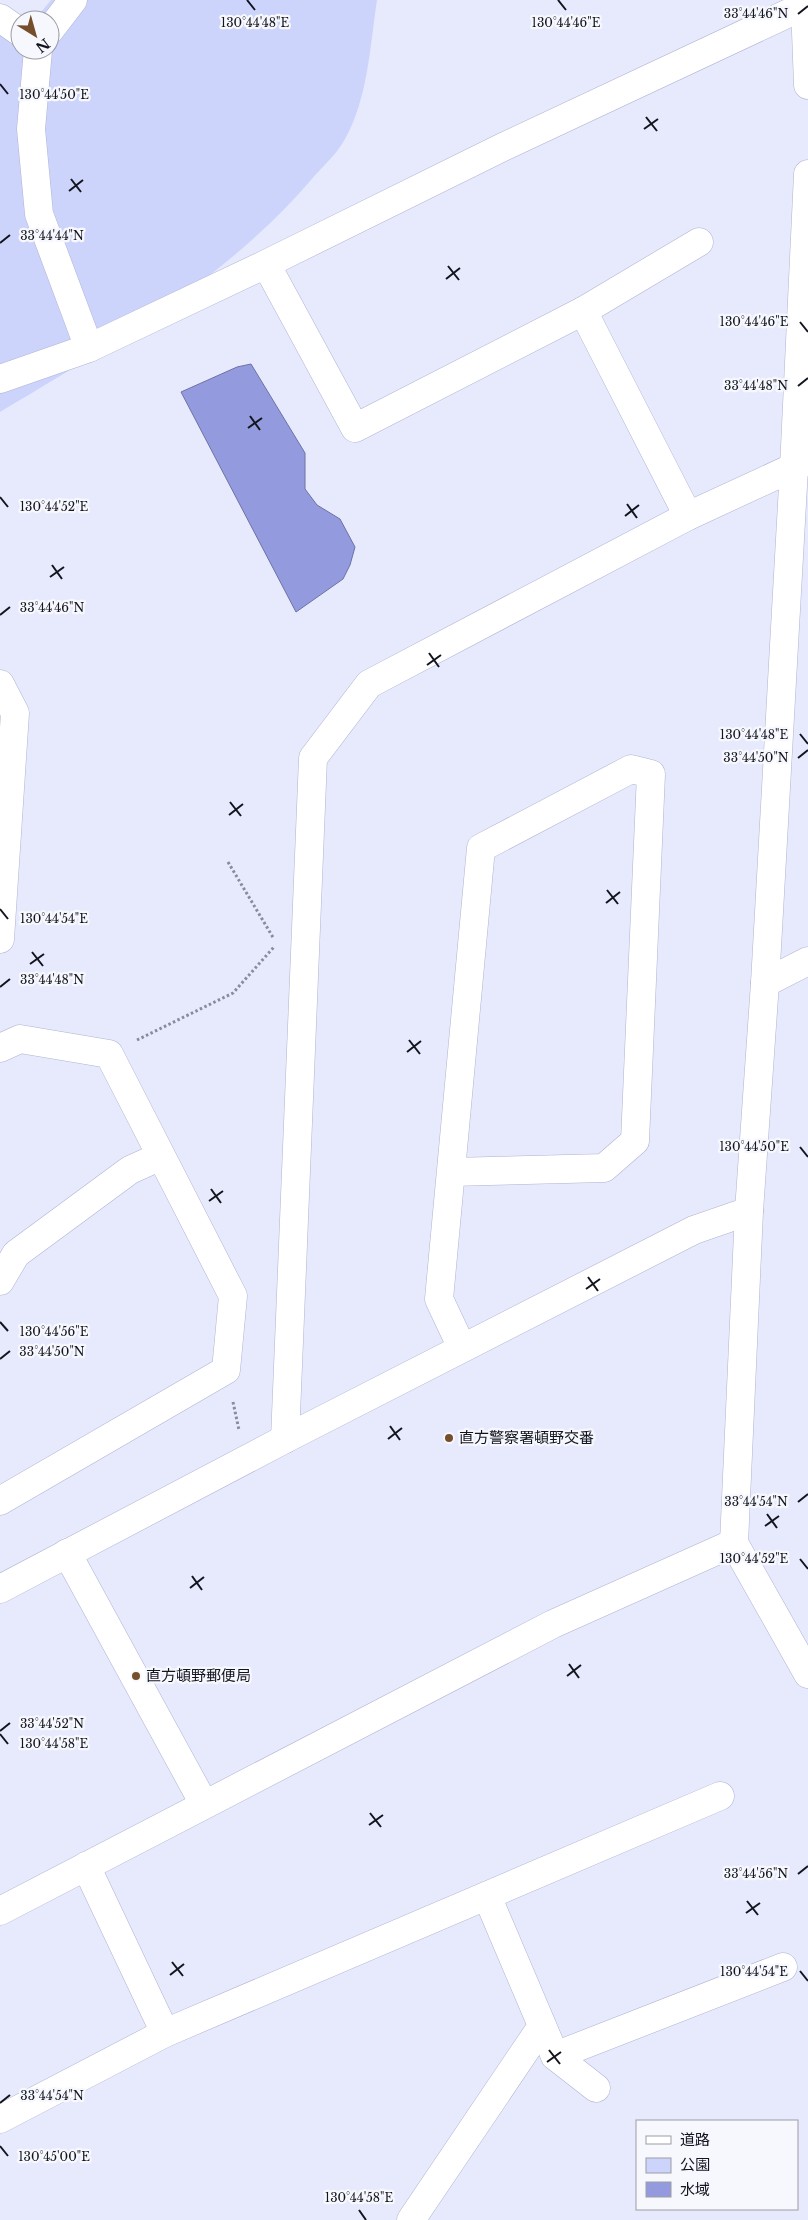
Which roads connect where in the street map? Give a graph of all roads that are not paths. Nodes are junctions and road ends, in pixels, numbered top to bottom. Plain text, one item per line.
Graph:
1 (73, 0) edge
2 (807, 5) edge
3 (60, 17) edge
4 (37, 60) edge
5 (808, 85) edge
6 (808, 174) edge
7 (699, 242) dead end
8 (266, 264) junction
9 (583, 311) junction
10 (89, 348) junction
11 (0, 379) edge
12 (801, 464) edge
13 (688, 516) junction
14 (0, 684) edge
15 (0, 939) edge
16 (808, 960) edge
17 (764, 983) junction
18 (0, 1048) edge
19 (161, 1156) junction
20 (450, 1172) junction
21 (749, 1211) junction
22 (0, 1281) edge
23 (462, 1348) junction
24 (285, 1439) junction
25 (0, 1501) edge
26 (734, 1542) junction
27 (67, 1553) junction
28 (0, 1589) edge
29 (808, 1674) edge
30 (720, 1796) dead end
31 (204, 1804) junction
32 (86, 1866) junction
33 (487, 1896) junction
34 (0, 1911) edge
35 (783, 1967) dead end
36 (542, 2026) junction
37 (165, 2033) junction
38 (555, 2056) junction
39 (596, 2088) dead end
40 (0, 2119) edge
41 (411, 2220) edge

1 - 3 street
2 - 5 street
2 - 8 street
4 - 10 street
6 - 12 street
7 - 9 street
8 - 9 street
8 - 10 street
9 - 13 street
10 - 11 street
12 - 13 street
12 - 17 street
13 - 24 street
14 - 15 street
16 - 17 street
17 - 21 street
18 - 19 street
19 - 22 street
19 - 25 street
20 - 20 street
20 - 23 street
21 - 23 street
21 - 26 street
23 - 24 street
24 - 27 street
26 - 29 street
26 - 31 street
27 - 28 street
27 - 31 street
30 - 33 street
31 - 32 street
32 - 34 street
32 - 37 street
33 - 36 street
33 - 37 street
35 - 38 street
36 - 38 street
36 - 41 street
37 - 40 street
38 - 39 street

